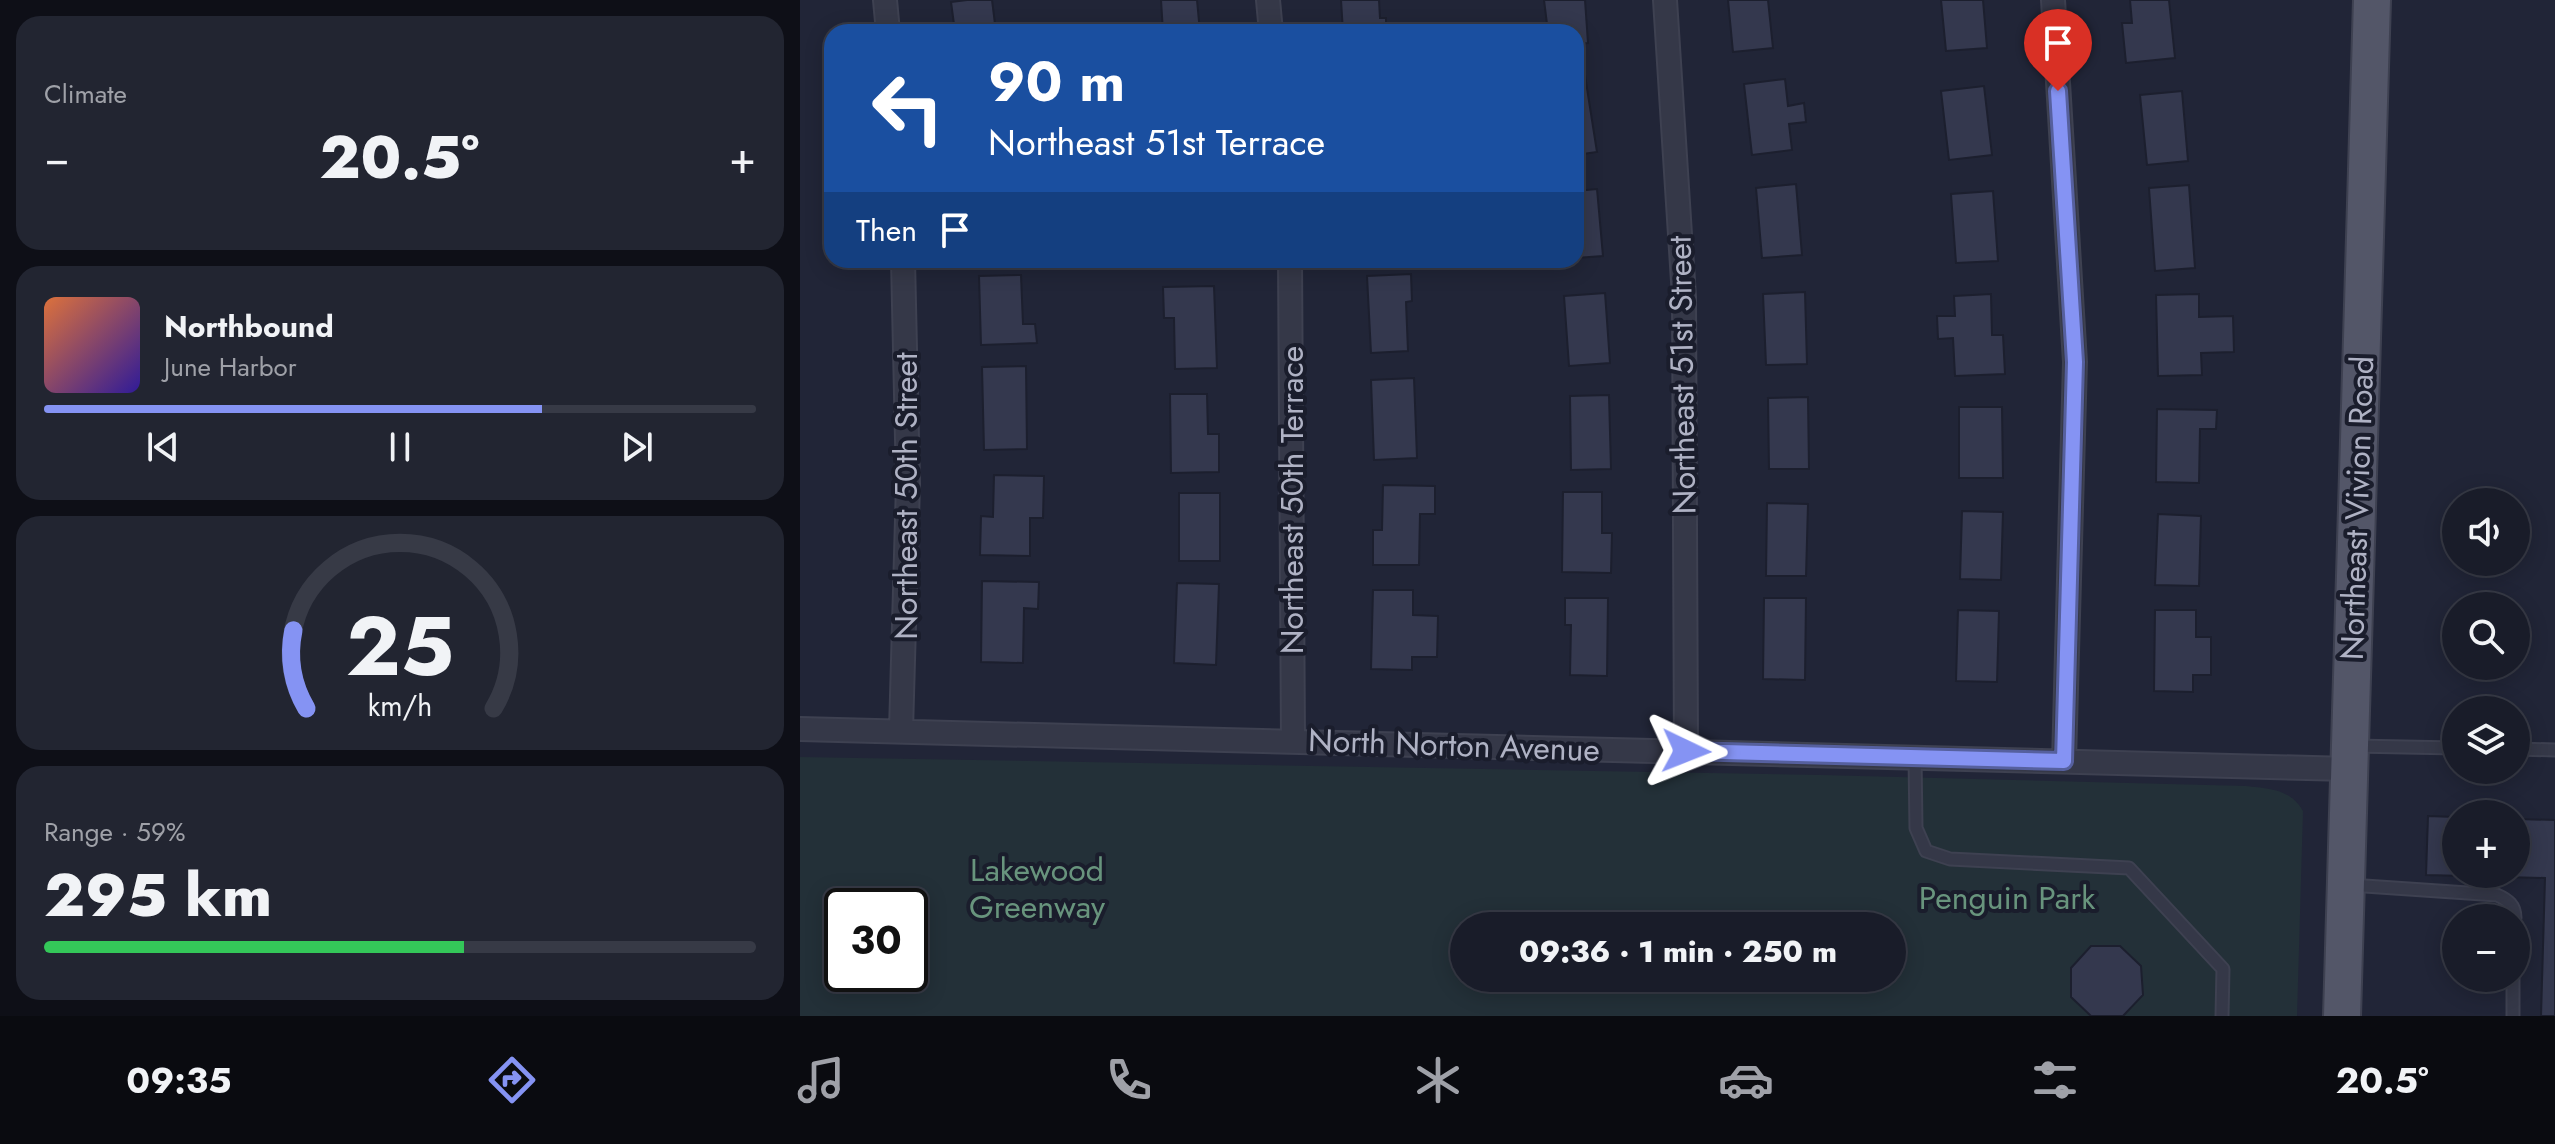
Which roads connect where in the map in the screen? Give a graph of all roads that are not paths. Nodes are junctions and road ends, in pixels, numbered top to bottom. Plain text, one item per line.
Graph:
1 (885, 0) edge
2 (1268, 0) edge
3 (1665, 0) edge
4 (2053, 0) edge
5 (2372, 0) edge
6 (887, 24) edge
7 (1270, 24) edge
8 (903, 268) edge
9 (1290, 268) edge
10 (800, 729) edge
11 (901, 731) junction
12 (1293, 740) junction
13 (2442, 749) edge
14 (2530, 749) edge
15 (2555, 750) edge
16 (1686, 751) junction
17 (1915, 757) junction
18 (2349, 757) junction
19 (2064, 761) junction
20 (2346, 884) junction
21 (2511, 904) edge
22 (2513, 992) edge
23 (2222, 1016) edge
24 (2342, 1016) edge
25 (2513, 1016) edge

1 - 6 street
2 - 7 street
3 - 16 street, Northeast 51st Street
4 - 19 street
5 - 18 main road, Northeast Vivion Road
8 - 11 street, Northeast 50th Street
9 - 12 street, Northeast 50th Terrace
10 - 11 street, North Norton Avenue
11 - 12 street, North Norton Avenue
12 - 16 street, North Norton Avenue
13 - 18 lane
14 - 15 lane
16 - 17 street, North Norton Avenue
17 - 19 street, North Norton Avenue
17 - 23 lane
18 - 19 street, North Norton Avenue
18 - 20 main road, Northeast Vivion Road
20 - 21 lane
20 - 24 main road, Northeast Vivion Road
22 - 25 lane

